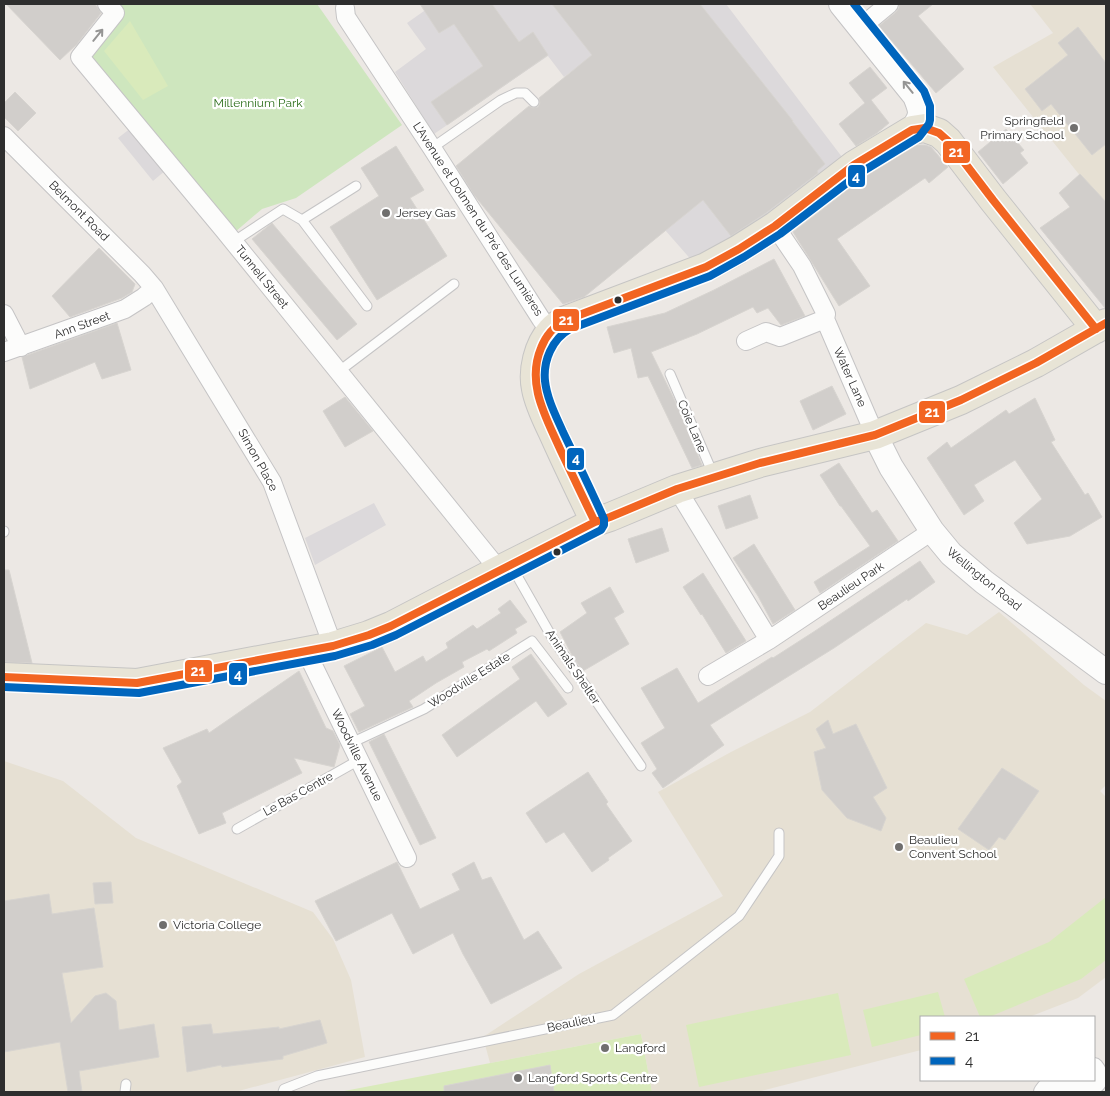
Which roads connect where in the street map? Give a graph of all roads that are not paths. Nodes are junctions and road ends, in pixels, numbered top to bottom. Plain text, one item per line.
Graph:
1 (841, 4) edge
2 (889, 4) edge
3 (344, 5) edge
4 (111, 9) edge
5 (860, 28) junction
6 (534, 102) dead end
7 (912, 130) junction
8 (4, 136) edge
9 (432, 148) junction
10 (356, 186) dead end
11 (302, 220) junction
12 (775, 226) junction
13 (233, 242) junction
14 (454, 284) dead end
15 (154, 288) junction
16 (367, 306) dead end
17 (4, 314) edge
18 (825, 319) junction
19 (1101, 326) edge
20 (550, 331) junction
21 (746, 341) dead end
22 (21, 346) junction
23 (4, 352) edge
24 (338, 372) junction
25 (670, 374) dead end
26 (875, 435) junction
27 (714, 477) junction
28 (677, 489) junction
29 (595, 522) junction
30 (932, 531) junction
31 (505, 567) junction
32 (769, 640) junction
33 (333, 646) junction
34 (306, 651) junction
35 (1106, 672) edge
36 (708, 676) dead end
37 (4, 677) edge
38 (568, 688) dead end
39 (351, 743) junction
40 (359, 760) junction
41 (641, 766) dead end
42 (237, 829) dead end
43 (779, 833) dead end
44 (407, 858) dead end
45 (1095, 1068) edge
46 (1071, 1081) edge
47 (283, 1092) edge
48 (1043, 1092) edge

1 - 5 main road
2 - 5 street
3 - 9 street, L'Avenue et Dolmen du Pré des Lumières
13 -> 4 street, Tunnell Street
7 -> 5 main road
6 - 9 lane
7 - 12 main road
7 - 19 main road
8 - 15 street, Belmont Road
9 - 20 street, L'Avenue et Dolmen du Pré des Lumières
10 - 11 lane
11 - 13 lane
11 - 16 lane
12 - 18 street, Water Lane
12 - 20 main road
13 - 24 street, Tunnell Street
14 - 24 lane
15 - 22 street, Ann Street
15 - 33 street, Simon Place
17 - 22 street
18 - 21 street
18 - 26 street, Water Lane
19 - 26 main road
20 - 29 main road
22 - 23 street, Ann Street
24 - 31 street, Tunnell Street
25 - 27 lane, Coie Lane
26 - 27 main road
26 - 30 main road, Wellington Road
27 - 28 main road
28 - 29 main road
28 - 32 street
29 - 31 main road
30 - 32 street, Beaulieu Park
30 - 35 main road, Wellington Road
31 - 33 main road
31 - 41 lane, Animals Shelter
32 - 36 street, Beaulieu Park
33 - 34 main road
34 - 37 main road
34 - 39 street, Woodville Avenue
38 - 39 lane, Woodville Estate
39 - 40 street, Woodville Avenue
40 - 42 lane, Le Bas Centre
40 - 44 street, Woodville Avenue
43 - 47 lane, Beaulieu
45 - 46 street
46 - 48 street

